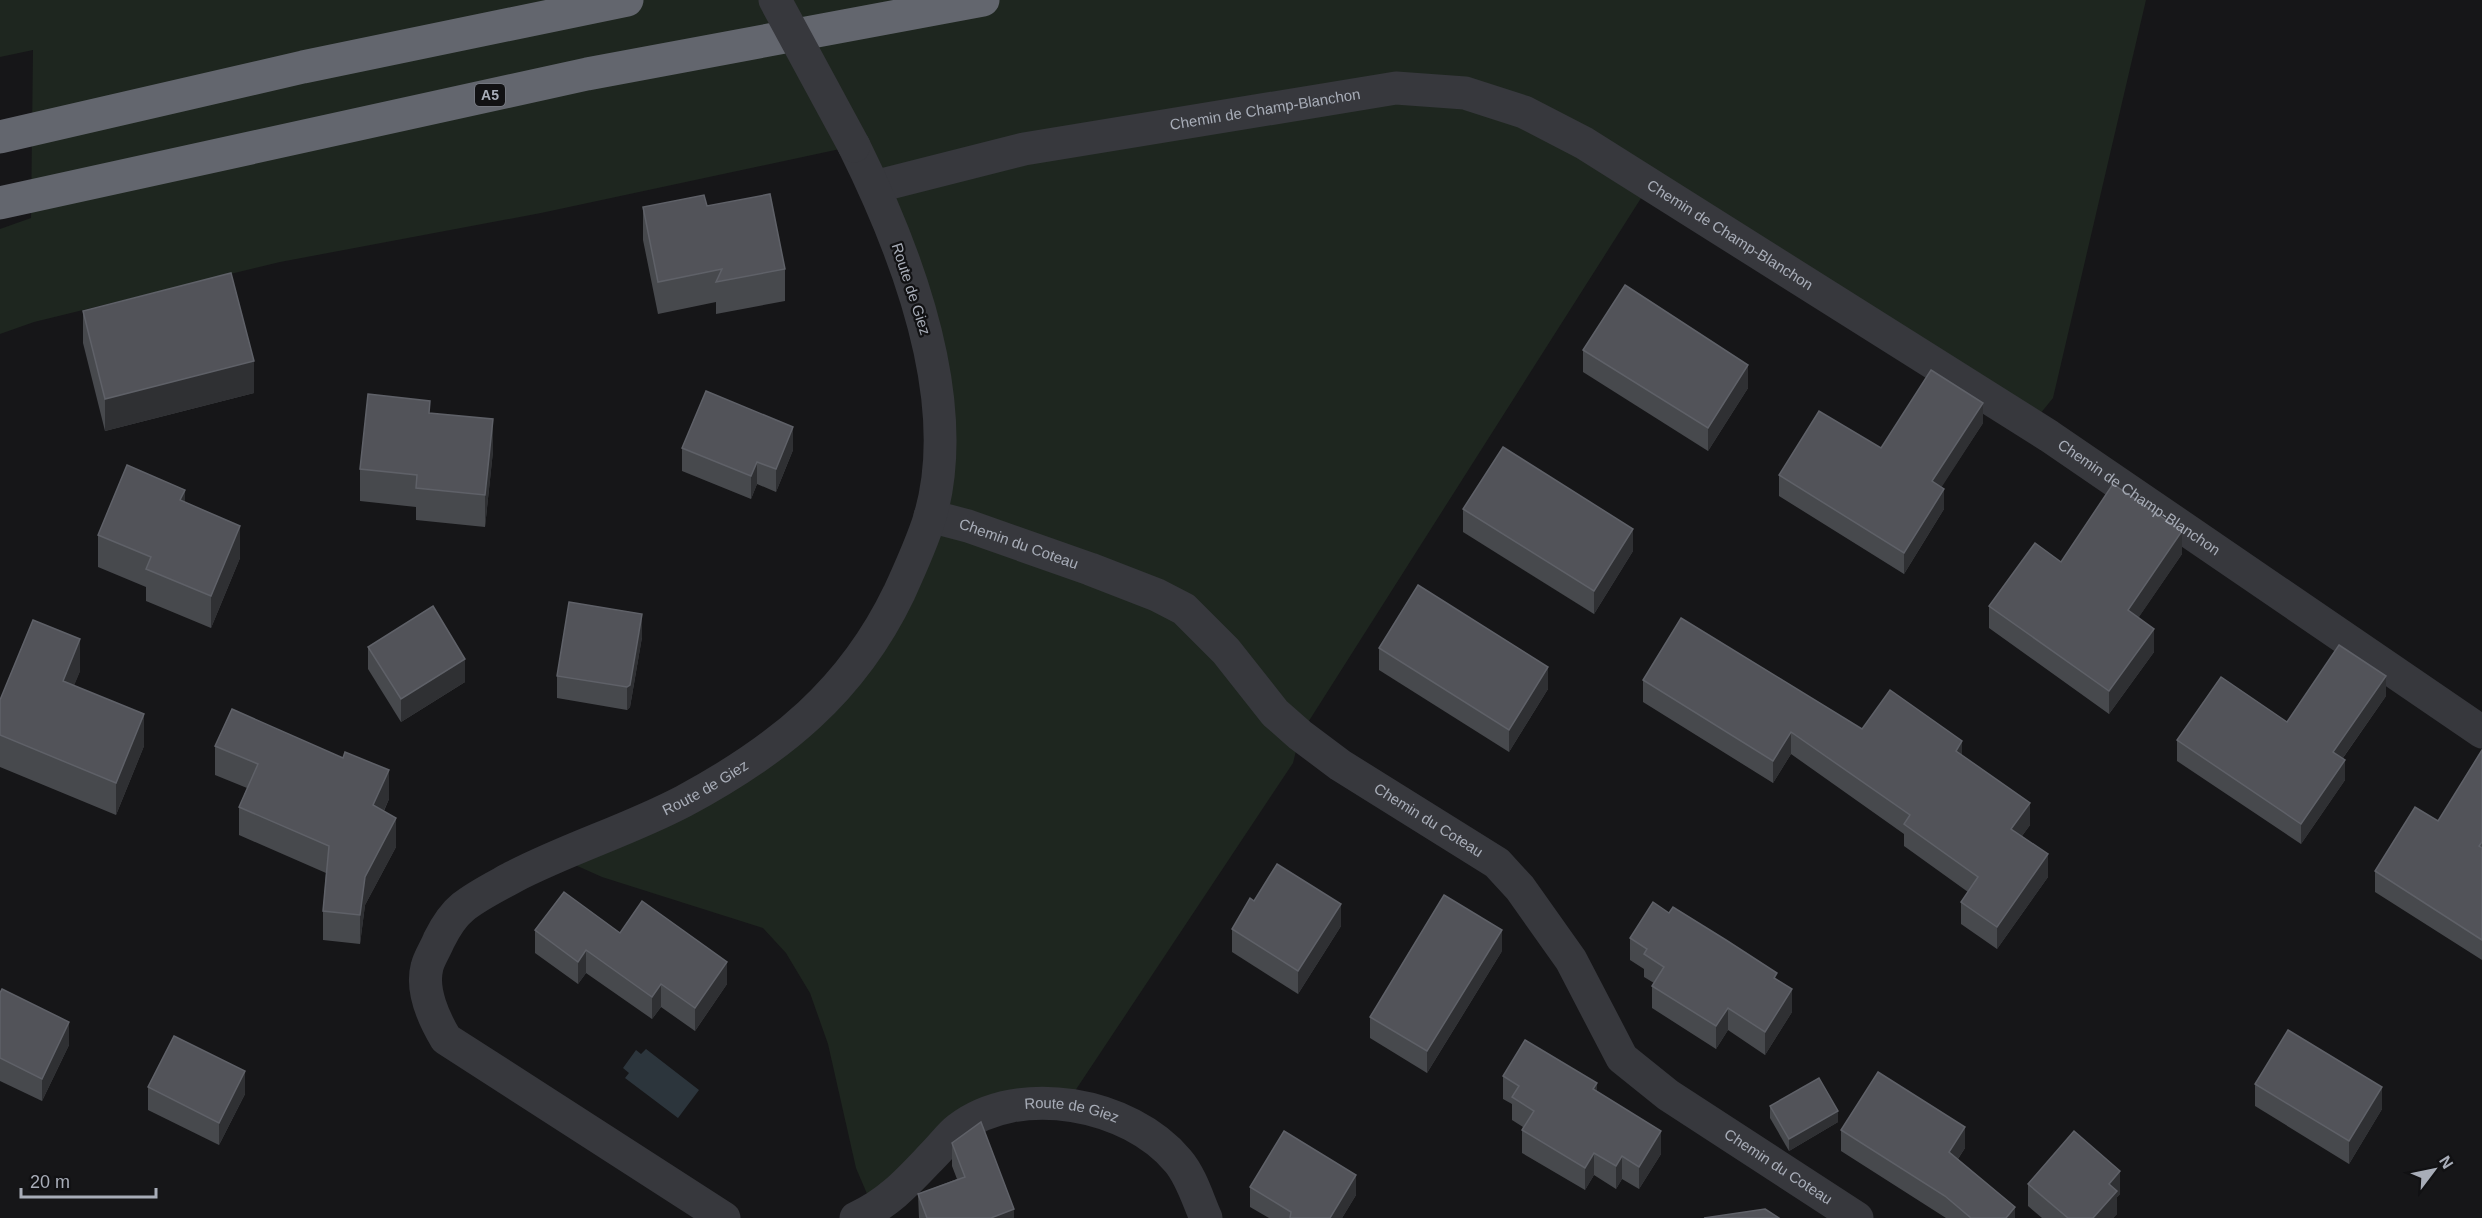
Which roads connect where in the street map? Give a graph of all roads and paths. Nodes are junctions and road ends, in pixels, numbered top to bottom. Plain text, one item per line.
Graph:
1 (627, 0) edge
2 (775, 0) edge
3 (983, 0) edge
4 (0, 137) edge
5 (874, 187) junction
6 (0, 203) edge
7 (930, 516) junction
8 (2482, 732) edge
9 (724, 1218) edge
10 (856, 1218) edge
11 (1206, 1218) edge
12 (1857, 1218) edge

1 - 4 highway
2 - 5 street, Route de Giez, bridge
3 - 6 highway, A5
5 - 7 street, Route de Giez
5 - 8 street, Chemin de Champ-Blanchon
7 - 9 street, Route de Giez
7 - 12 street, Chemin du Coteau
10 - 11 street, Route de Giez

